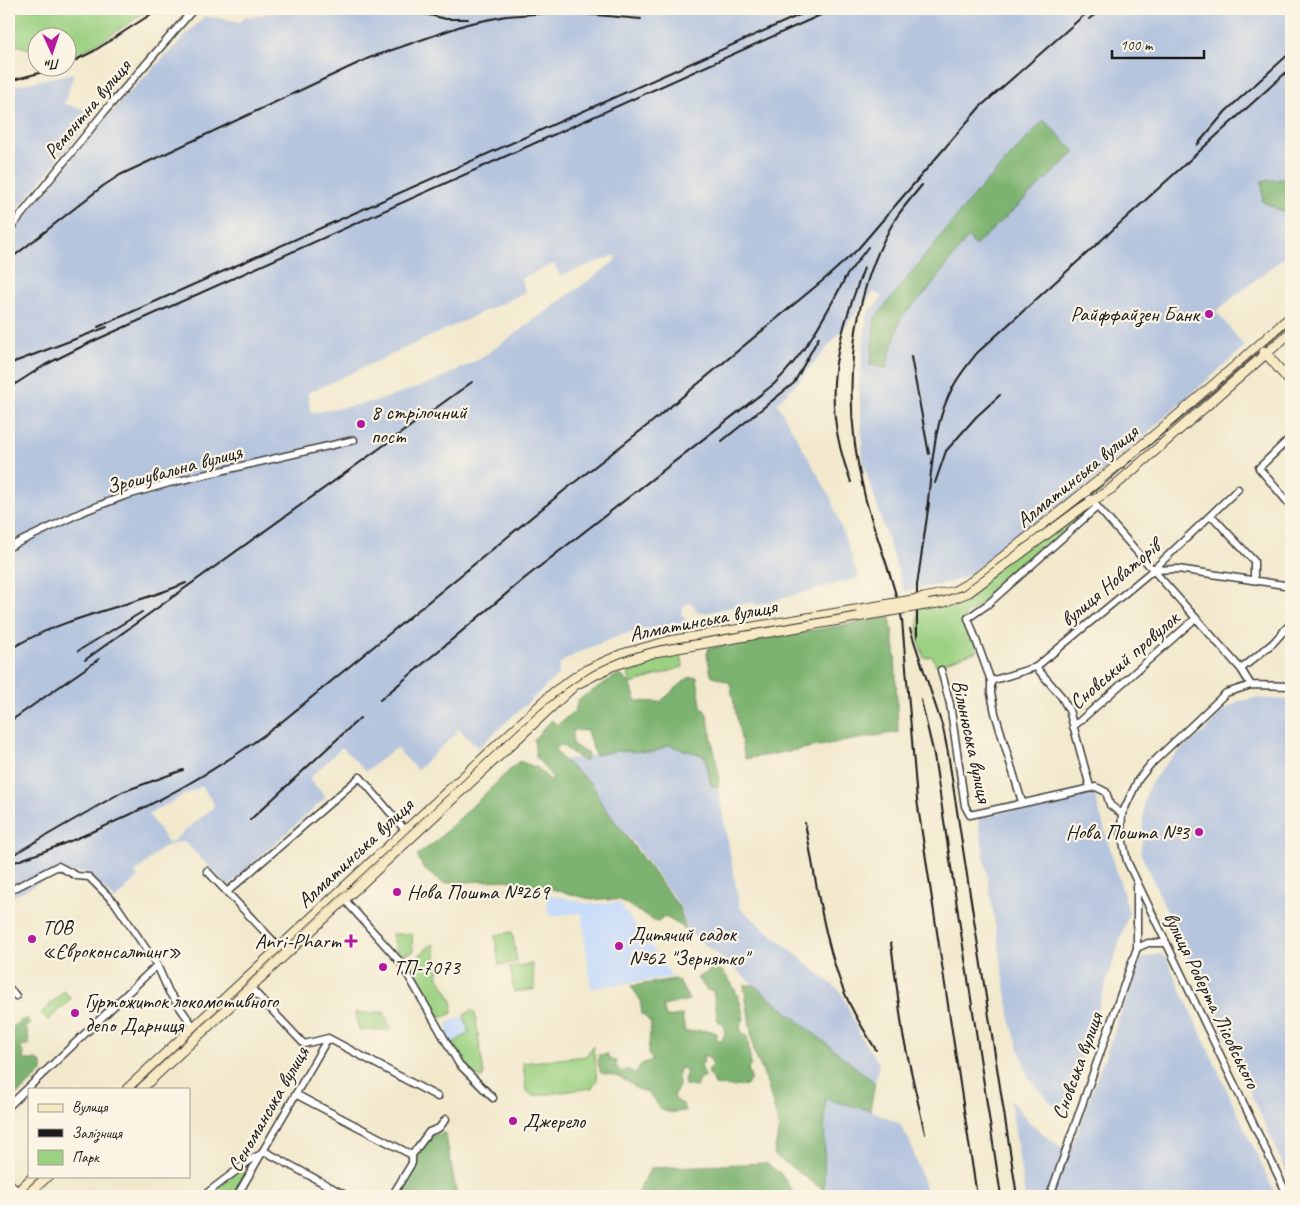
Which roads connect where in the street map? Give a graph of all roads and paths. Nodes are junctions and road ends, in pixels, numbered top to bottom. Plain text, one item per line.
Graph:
1 (190, 10) edge
2 (9, 230) edge
3 (1291, 316) edge
4 (1291, 332) edge
5 (1259, 345) junction
6 (1266, 354) junction
7 (1291, 383) edge
8 (1291, 437) edge
9 (354, 440) dead end
10 (1238, 489) dead end
11 (1085, 493) junction
12 (1095, 504) junction
13 (1291, 506) edge
14 (1211, 515) junction
15 (9, 547) edge
16 (1153, 570) junction
17 (1254, 580) junction
18 (1291, 586) edge
19 (924, 602) junction
20 (861, 612) junction
21 (1196, 618) junction
22 (1291, 623) edge
23 (1036, 667) junction
24 (1241, 669) junction
25 (941, 670) dead end
26 (991, 681) junction
27 (1251, 685) junction
28 (1291, 686) edge
29 (1073, 727) junction
30 (1090, 787) junction
31 (1022, 802) junction
32 (1122, 814) junction
33 (405, 830) junction
34 (207, 871) dead end
35 (1137, 882) junction
36 (9, 891) edge
37 (227, 892) junction
38 (344, 899) junction
39 (1166, 943) junction
40 (279, 947) junction
41 (1137, 948) junction
42 (157, 965) junction
43 (9, 988) edge
44 (250, 988) junction
45 (16, 996) dead end
46 (194, 1026) junction
47 (328, 1038) junction
48 (128, 1088) edge
49 (142, 1088) edge
50 (298, 1095) junction
51 (438, 1097) dead end
52 (493, 1098) dead end
53 (9, 1106) edge
54 (446, 1119) dead end
55 (260, 1153) junction
56 (412, 1155) junction
57 (33, 1178) edge
58 (45, 1178) edge
59 (9, 1182) edge
60 (20, 1195) edge
61 (203, 1196) edge
62 (237, 1196) edge
63 (347, 1196) edge
64 (392, 1196) edge
65 (1050, 1196) edge
66 (1288, 1196) edge

1 - 2 street, Ремонтна вулиця
3 - 5 street, Алматинська вулиця
4 - 6 street, Алматинська вулиця
5 - 6 street
5 - 11 street, Алматинська вулиця
6 - 7 street
6 - 12 street, Алматинська вулиця
8 - 13 street
9 - 15 street, Зрошувальна вулиця
10 - 14 street, вулиця Новаторів
11 - 12 street
11 - 19 street, Алматинська вулиця
12 - 16 street
12 - 19 street, Алматинська вулиця
12 - 26 street, Алматинська вулиця
14 - 16 street, вулиця Новаторів
14 - 17 street
16 - 17 street
16 - 21 street
16 - 23 street, вулиця Новаторів
17 - 18 street
19 - 20 street, Алматинська вулиця, bridge
20 - 33 street, Алматинська вулиця
20 - 38 street, Алматинська вулиця
21 - 24 street
21 - 29 street, Сновський провулок
22 - 24 street
23 - 26 street, вулиця Новаторів
23 - 29 street
24 - 27 street
25 - 31 street, Вільнюська вулиця
26 - 31 street
27 - 28 street
27 - 32 street
29 - 30 street
30 - 31 street
30 - 32 street
32 - 35 street, вулиця Роберта Лісовського
33 - 37 street
33 - 40 street, Алматинська вулиця
34 - 37 street
35 - 39 street, вулиця Роберта Лісовського
35 - 41 street, Сновська вулиця
36 - 42 street
37 - 40 street
38 - 44 street, Алматинська вулиця
38 - 52 street
39 - 41 street
39 - 66 street, вулиця Роберта Лісовського
40 - 46 street, Алматинська вулиця
41 - 65 street, Сновська вулиця
42 - 46 street
42 - 53 street
43 - 45 street
44 - 47 street
44 - 49 street, Алматинська вулиця
46 - 48 street, Алматинська вулиця
47 - 50 street, Сеноманська вулиця
47 - 51 street
50 - 55 street, Сеноманська вулиця
50 - 56 street
54 - 56 street
55 - 61 street
55 - 62 street, Сеноманська вулиця
55 - 63 street
56 - 64 street
57 - 60 street
58 - 60 street
59 - 60 street

